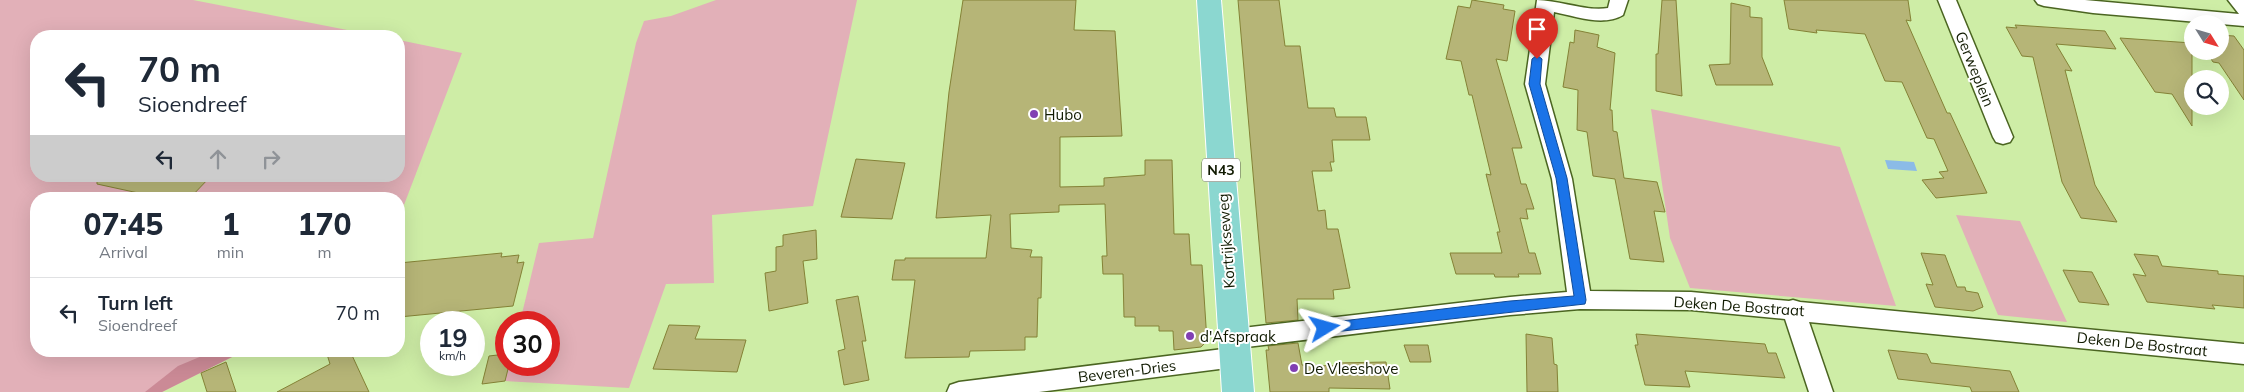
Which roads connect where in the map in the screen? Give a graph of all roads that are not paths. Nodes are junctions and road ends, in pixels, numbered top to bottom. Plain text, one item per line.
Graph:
1 (1209, 0) edge
2 (1619, 0) edge
3 (1947, 0) edge
4 (2044, 0) edge
5 (2237, 0) edge
6 (1545, 2) edge
7 (2244, 9) edge
8 (2244, 20) edge
9 (2003, 137) dead end
10 (1580, 300) junction
11 (1793, 309) junction
12 (1235, 348) junction
13 (2244, 354) edge
14 (959, 392) edge
15 (1238, 392) edge
16 (1821, 392) edge

1 - 12 main road, Kortrijkseweg / N43
2 - 6 street
3 - 9 street, Gerweplein
4 - 8 street
5 - 7 street
6 - 10 street
10 - 11 street, Deken De Bostraat
10 - 12 street, Deken De Bostraat
11 - 13 street, Deken De Bostraat
11 - 16 street
12 - 14 street, Beveren-Dries
12 - 15 main road, Kortrijkseweg / N43

